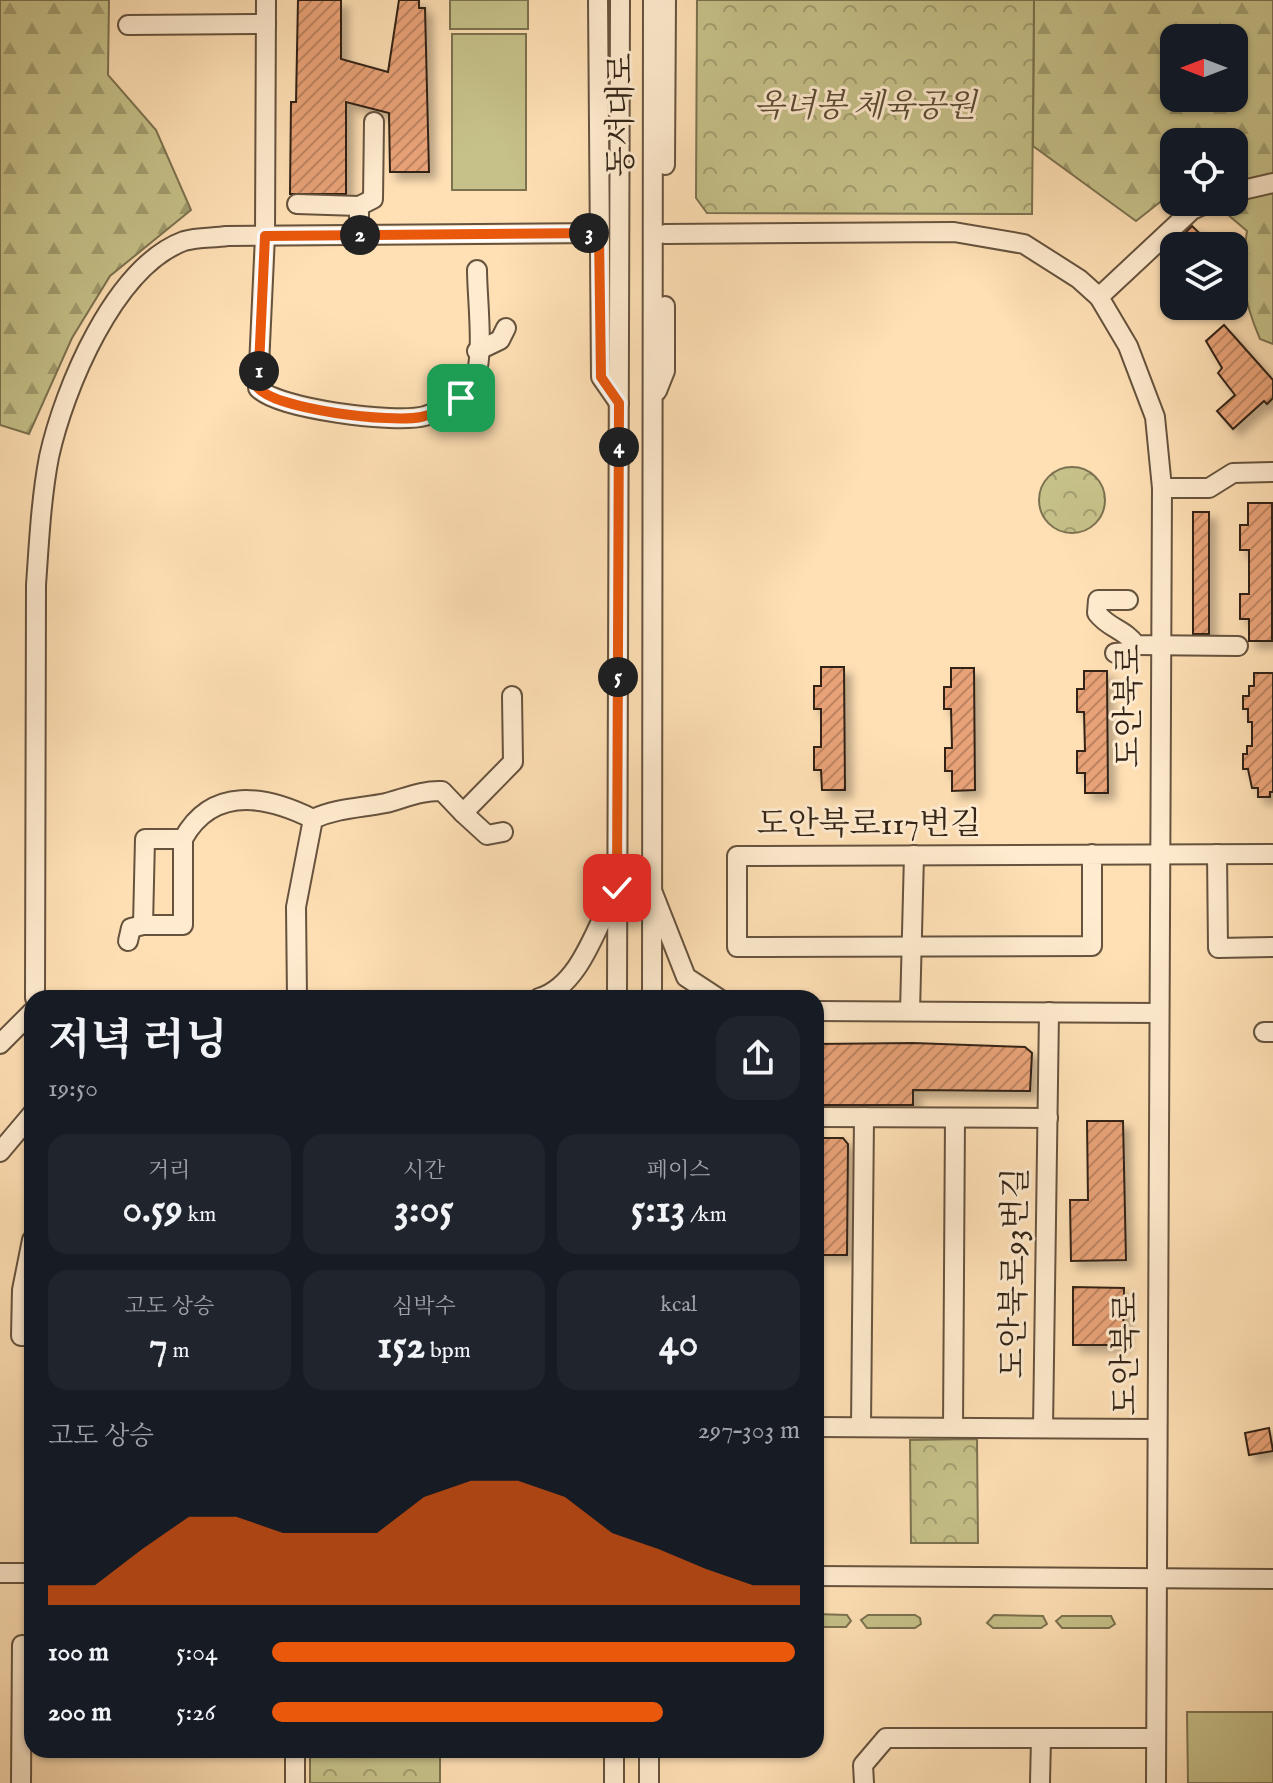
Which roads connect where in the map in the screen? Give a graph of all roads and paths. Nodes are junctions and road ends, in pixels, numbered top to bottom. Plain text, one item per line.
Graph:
1 (266, 0) edge
2 (598, 0) edge
3 (620, 0) edge
4 (653, 0) edge
5 (666, 0) edge
6 (266, 24) junction
7 (128, 25) dead end
8 (374, 122) dead end
9 (1273, 183) edge
10 (1248, 189) edge
11 (297, 204) dead end
12 (359, 206) junction
13 (1186, 216) edge
14 (599, 233) junction
15 (665, 234) junction
16 (359, 235) junction
17 (265, 236) junction
18 (477, 270) dead end
19 (1099, 297) junction
20 (506, 328) dead end
21 (477, 351) junction
22 (619, 403) junction
23 (652, 405) junction
24 (1273, 472) edge
25 (1162, 488) junction
26 (1128, 600) dead end
27 (1136, 645) junction
28 (1238, 646) dead end
29 (1160, 647) junction
30 (1115, 653) dead end
31 (512, 696) dead end
32 (463, 813) junction
33 (313, 819) junction
34 (503, 832) dead end
35 (183, 839) junction
36 (1092, 854) junction
37 (1159, 854) junction
38 (1217, 854) junction
39 (1273, 854) edge
40 (914, 855) junction
41 (617, 888) junction
42 (651, 888) junction
43 (143, 925) junction
44 (128, 941) dead end
45 (912, 946) junction
46 (1273, 947) edge
47 (35, 990) edge
48 (297, 990) edge
49 (559, 990) edge
50 (617, 990) edge
51 (652, 990) edge
52 (706, 990) edge
53 (824, 1011) edge
54 (910, 1011) junction
55 (1049, 1012) junction
56 (1159, 1013) junction
57 (24, 1020) edge
58 (0, 1044) edge
59 (824, 1117) edge
60 (864, 1117) junction
61 (955, 1118) junction
62 (1048, 1118) junction
63 (24, 1124) edge
64 (0, 1152) edge
65 (24, 1280) edge
66 (24, 1308) edge
67 (824, 1427) edge
68 (861, 1427) junction
69 (953, 1427) junction
70 (1043, 1428) junction
71 (1157, 1429) junction
72 (0, 1573) edge
73 (24, 1573) edge
74 (824, 1576) edge
75 (1273, 1579) edge
76 (1156, 1581) junction
77 (24, 1645) edge
78 (24, 1679) edge
79 (1041, 1738) junction
80 (1156, 1738) junction
81 (24, 1757) edge
82 (295, 1758) edge
83 (614, 1758) edge
84 (649, 1758) edge
85 (21, 1783) edge
86 (295, 1783) edge
87 (614, 1783) edge
88 (649, 1783) edge
89 (864, 1783) edge
90 (1040, 1783) edge
91 (1156, 1783) edge

1 - 6 street
2 - 14 street
3 - 22 street, 동서대로
4 - 23 street, 동서대로
5 - 15 street
6 - 7 street
6 - 17 street
8 - 12 street
9 - 10 street
11 - 12 street
12 - 16 street
13 - 19 street
14 - 16 street
14 - 22 street
15 - 19 street, 도안북로
15 - 23 street
16 - 17 street
17 - 21 street
17 - 47 street
18 - 21 street
19 - 25 street, 도안북로
20 - 21 street
22 - 41 street, 동서대로
23 - 42 street, 동서대로
24 - 25 street
25 - 29 street, 도안북로
26 - 27 street
27 - 29 street
27 - 30 street
28 - 29 street
29 - 37 street, 도안북로
31 - 32 street
32 - 33 street
32 - 34 street
33 - 35 street
33 - 48 street
35 - 43 street
35 - 43 street
36 - 37 street, 도안북로117번길
36 - 40 street, 도안북로117번길
36 - 45 street, 도안북로117번길
37 - 38 street, 도안북로117번길
37 - 56 street, 도안북로
38 - 39 street, 도안북로117번길
38 - 46 street
40 - 45 street
40 - 45 street, 도안북로117번길
41 - 49 street
41 - 50 street, 동서대로
42 - 51 street, 동서대로
42 - 52 street
43 - 44 street
45 - 54 street
53 - 54 street
54 - 55 street
55 - 56 street
55 - 62 street, 도안북로93번길
56 - 71 street, 도안북로
57 - 58 street
59 - 60 street
60 - 61 street
60 - 68 street
61 - 62 street
61 - 69 street, 도안북로93번길
62 - 70 street, 도안북로93번길
63 - 64 street
65 - 66 street
67 - 68 street
68 - 69 street
69 - 70 street
70 - 71 street
71 - 76 street, 도안북로
72 - 73 street
74 - 76 street
75 - 76 street
76 - 80 street, 도안북로
77 - 78 street
79 - 80 street
79 - 89 street
79 - 90 street
80 - 91 street, 도안북로
81 - 85 street
82 - 86 street
83 - 87 street
84 - 88 street

